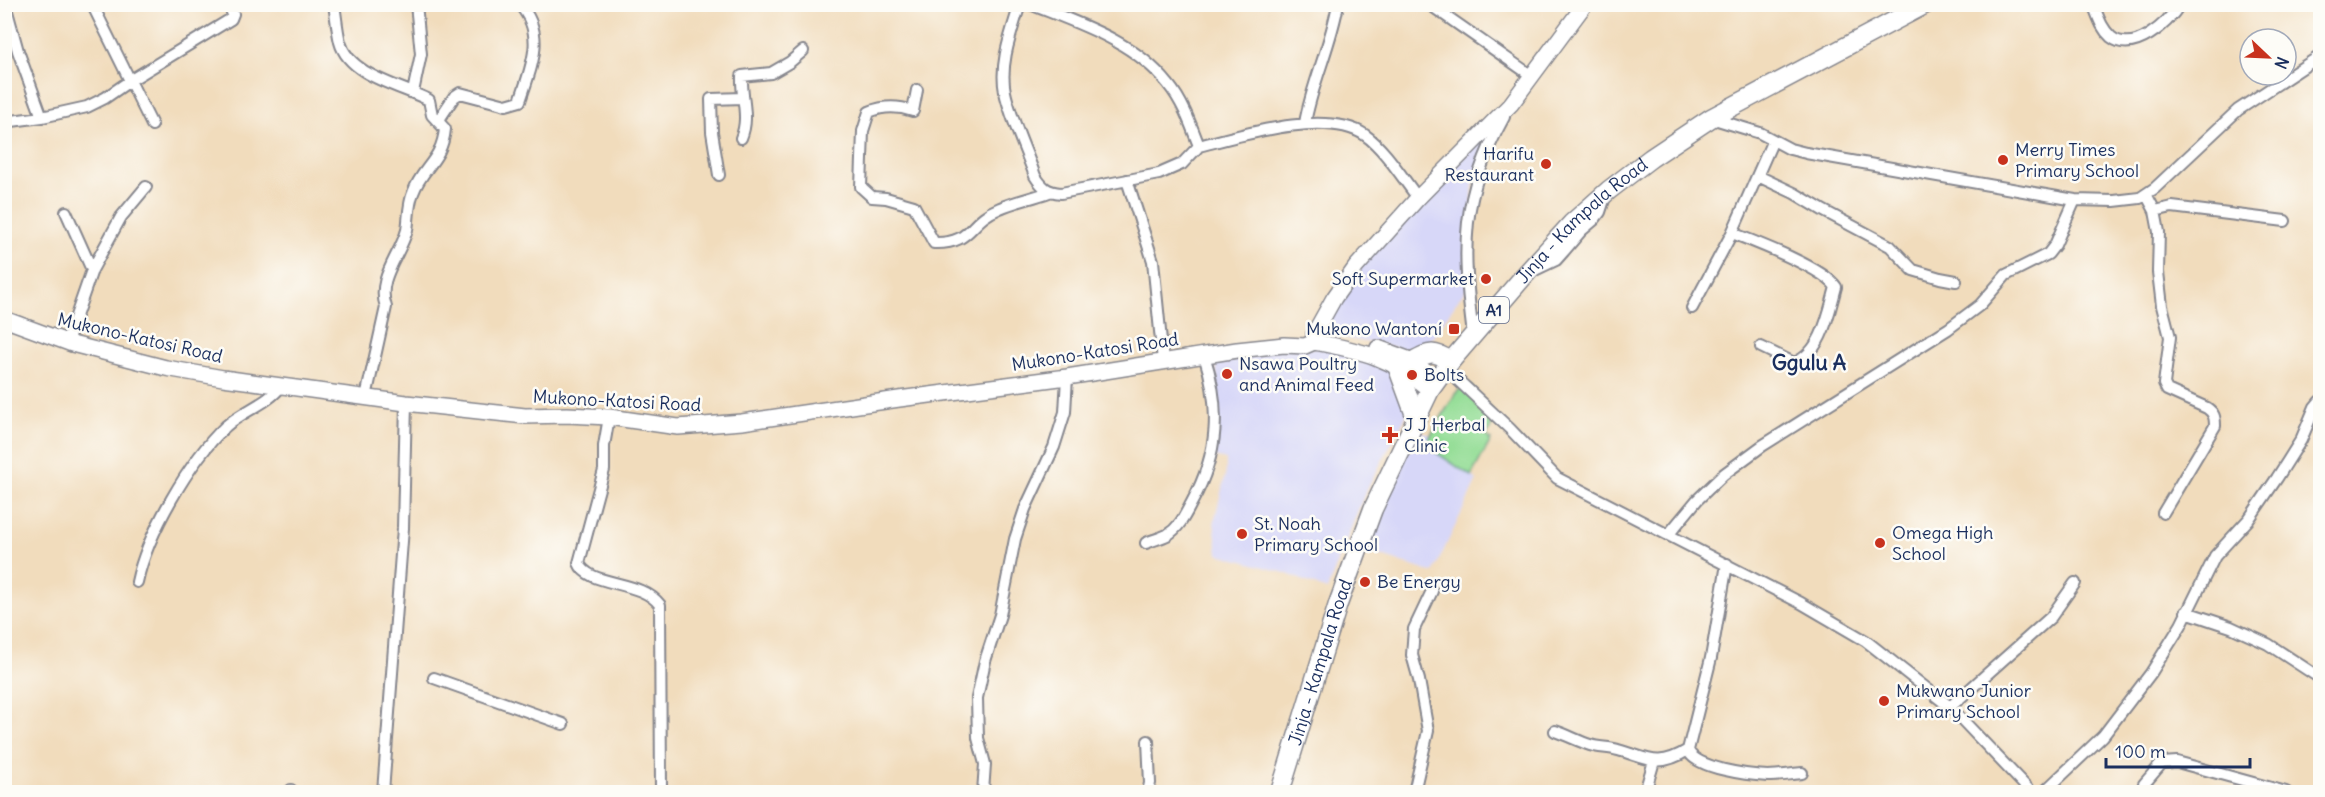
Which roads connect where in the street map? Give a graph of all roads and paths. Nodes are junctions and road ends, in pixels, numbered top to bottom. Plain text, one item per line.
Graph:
1 (5, 4) edge
2 (92, 4) edge
3 (228, 4) edge
4 (334, 4) edge
5 (416, 4) edge
6 (519, 4) edge
7 (1020, 4) edge
8 (1030, 4) edge
9 (1338, 4) edge
10 (1429, 4) edge
11 (1585, 4) edge
12 (1926, 4) edge
13 (2093, 4) edge
14 (2180, 4) edge
15 (803, 51) dead end
16 (2320, 56) edge
17 (1532, 76) junction
18 (130, 80) junction
19 (917, 90) dead end
20 (413, 92) junction
21 (743, 99) junction
22 (1511, 104) junction
23 (42, 117) junction
24 (1711, 118) junction
25 (438, 121) junction
26 (4, 122) edge
27 (1305, 123) junction
28 (152, 125) dead end
29 (741, 138) dead end
30 (1773, 140) junction
31 (1199, 146) junction
32 (719, 175) dead end
33 (1758, 176) junction
34 (1127, 180) junction
35 (146, 187) dead end
36 (1049, 192) junction
37 (2145, 194) junction
38 (1418, 198) junction
39 (2075, 200) junction
40 (66, 212) dead end
41 (2155, 212) junction
42 (2285, 221) dead end
43 (1732, 233) junction
44 (92, 270) junction
45 (1956, 281) dead end
46 (1692, 308) dead end
47 (4, 319) edge
48 (1473, 335) junction
49 (1311, 340) junction
50 (67, 342) junction
51 (1761, 347) dead end
52 (1204, 355) junction
53 (1163, 361) junction
54 (1405, 364) junction
55 (1441, 375) junction
56 (1067, 377) junction
57 (282, 385) junction
58 (366, 397) junction
59 (2320, 401) edge
60 (406, 403) junction
61 (609, 417) junction
62 (1416, 418) junction
63 (2163, 513) dead end
64 (1668, 535) junction
65 (1146, 543) dead end
66 (1726, 564) junction
67 (137, 582) dead end
68 (2075, 583) dead end
69 (1432, 591) dead end
70 (2186, 612) junction
71 (434, 678) dead end
72 (2320, 678) edge
73 (1950, 707) junction
74 (563, 724) dead end
75 (1556, 731) dead end
76 (1148, 741) dead end
77 (1688, 750) junction
78 (1654, 761) junction
79 (1802, 772) dead end
80 (383, 792) edge
81 (661, 792) edge
82 (983, 792) edge
83 (1148, 792) edge
84 (1280, 792) edge
85 (1414, 792) edge
86 (1645, 792) edge
87 (2031, 792) edge
88 (2044, 792) edge
89 (2140, 792) edge
90 (2286, 792) edge

1 - 23 street
2 - 18 street
3 - 18 street
4 - 20 street
5 - 20 street
6 - 25 street
7 - 36 street
8 - 31 street
9 - 27 street
10 - 17 street
11 - 17 main road
12 - 24 highway, Jinja - Kampala Road / A1
13 - 14 street
15 - 21 street
16 - 37 street
17 - 22 main road
18 - 23 street
18 - 28 street
19 - 36 street
20 - 25 street
21 - 29 street
21 - 32 street
22 - 38 main road
22 - 48 street
23 - 26 street
24 - 30 street
24 - 48 highway, Jinja - Kampala Road / A1
25 - 58 street
27 - 31 street
27 - 38 street
30 - 33 street
30 - 39 street
31 - 34 street
33 - 43 street
33 - 45 street
34 - 36 street
34 - 53 street
35 - 44 street
37 - 39 street
37 - 41 street
38 - 49 main road
39 - 64 street
40 - 44 street
41 - 42 street
41 - 63 street
43 - 46 street
43 - 51 street
44 - 50 street
47 - 50 main road, Mukono-Katosi Road
48 - 55 highway, Jinja - Kampala Road / A1
49 - 52 main road, Mukono-Katosi Road
49 - 54 main road, Mukono-Katosi Road
50 - 57 main road, Mukono-Katosi Road
52 - 53 main road, Mukono-Katosi Road
52 - 65 street
53 - 56 main road, Mukono-Katosi Road
54 - 55 main road, Mukono-Katosi Road
54 - 55 highway
54 - 62 highway
55 - 62 highway, Jinja - Kampala Road / A1
55 - 64 street
56 - 61 main road, Mukono-Katosi Road
56 - 82 street
57 - 58 main road, Mukono-Katosi Road
57 - 67 street
58 - 60 main road, Mukono-Katosi Road
59 - 70 street
60 - 61 main road, Mukono-Katosi Road
60 - 80 street
61 - 81 street
62 - 84 highway, Jinja - Kampala Road / A1
64 - 66 street
66 - 73 street
66 - 77 street
68 - 73 street
69 - 85 street
70 - 72 street
70 - 88 street
71 - 74 street
73 - 87 street
75 - 78 street
76 - 83 street
77 - 78 street
77 - 79 street
78 - 86 street
89 - 90 street

